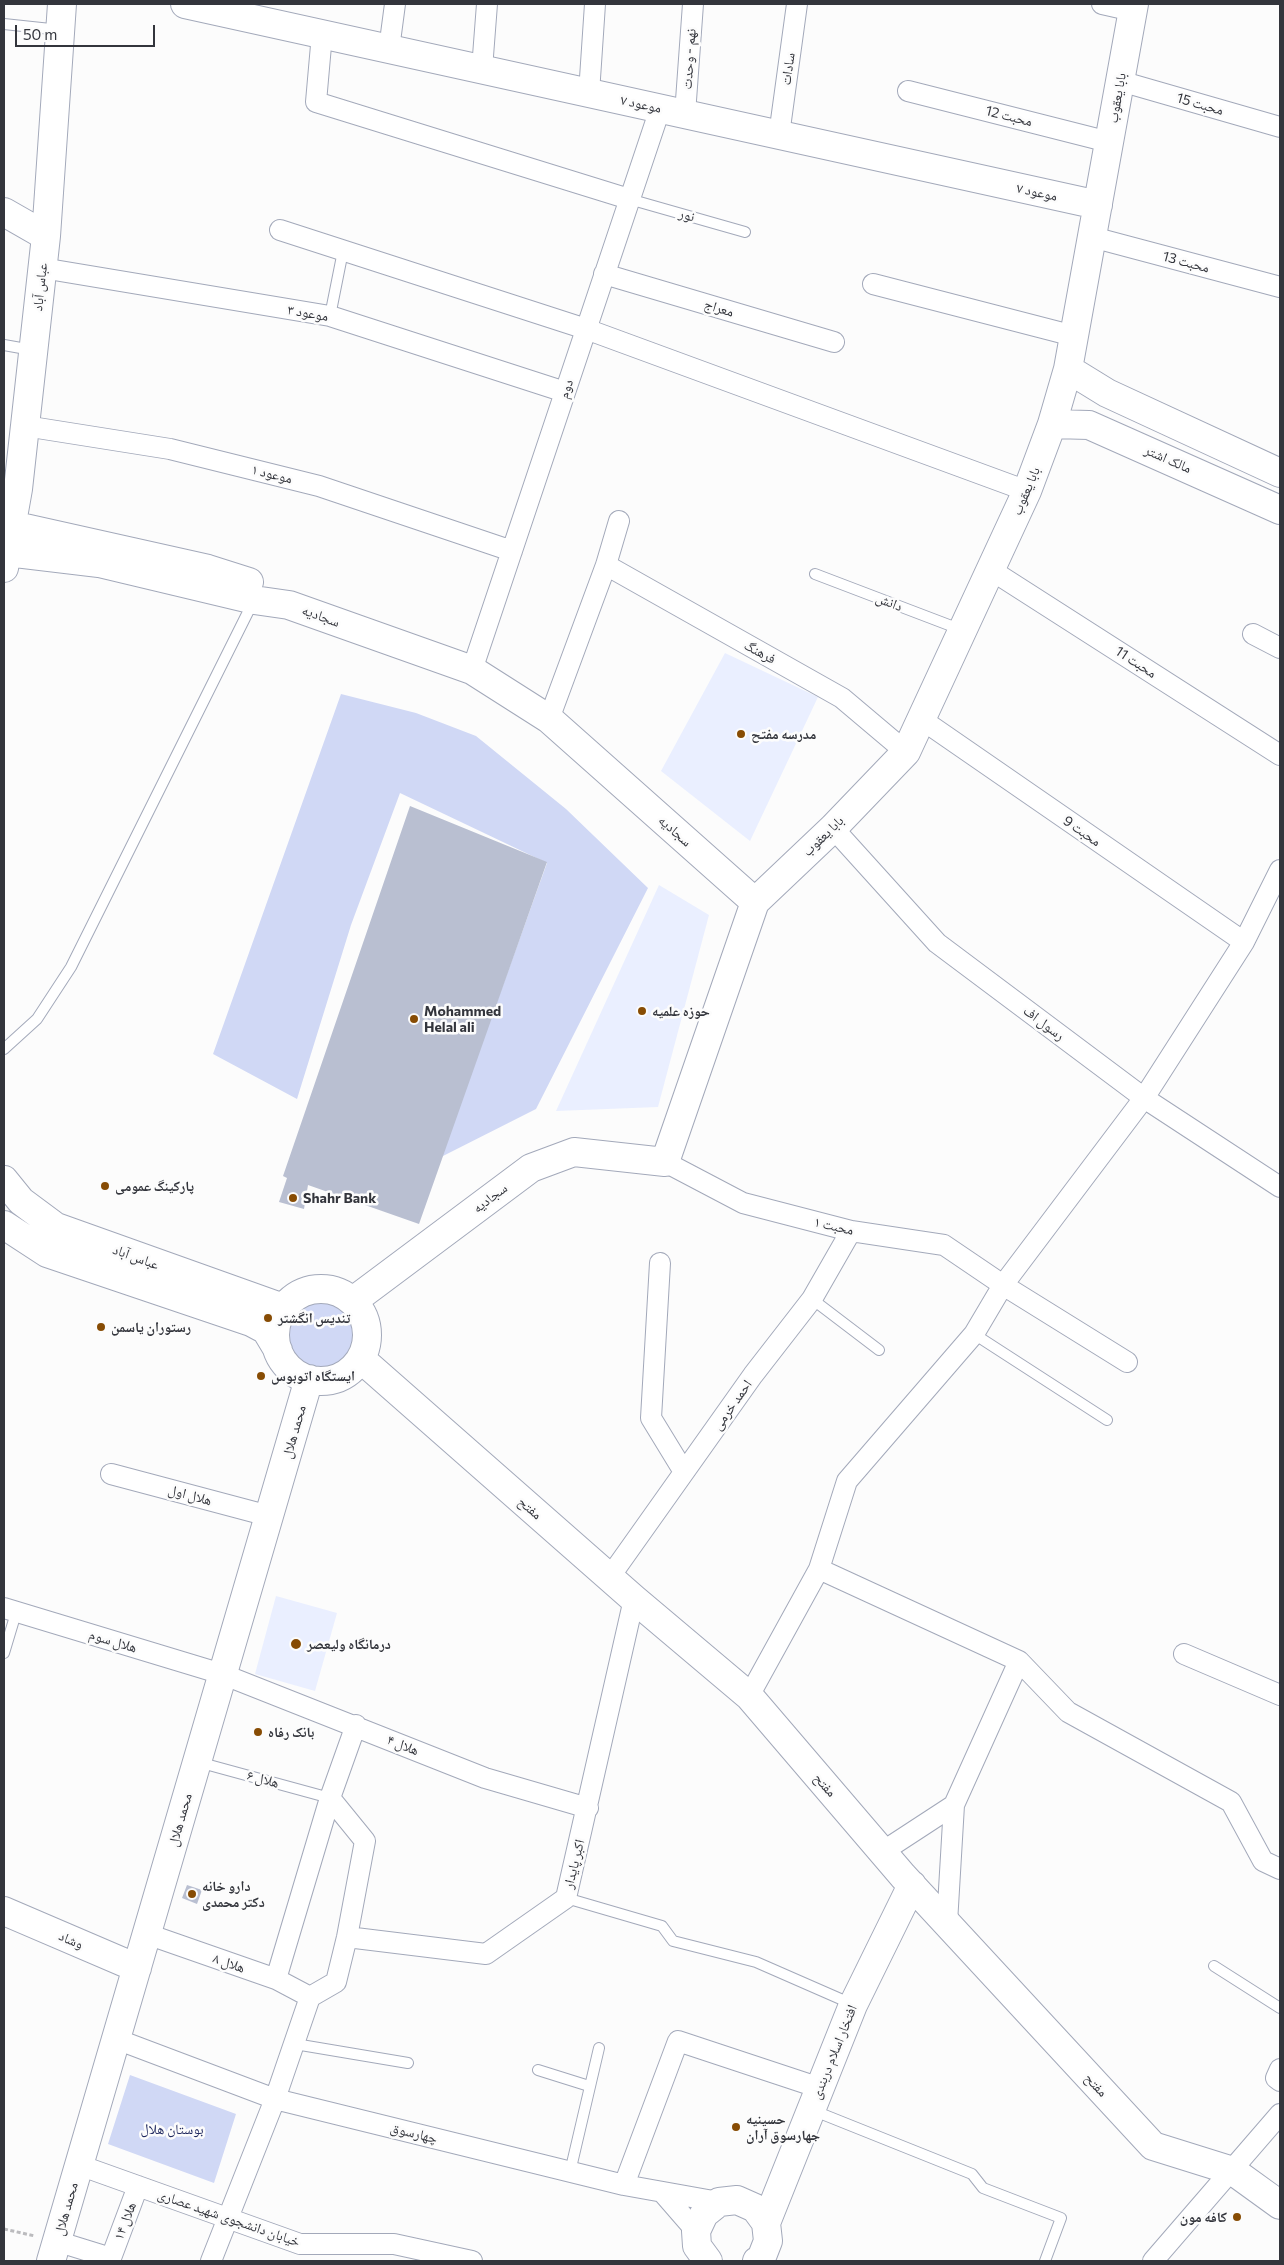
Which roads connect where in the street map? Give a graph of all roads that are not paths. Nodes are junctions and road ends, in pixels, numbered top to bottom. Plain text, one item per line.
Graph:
1 (185, 4) edge
2 (395, 4) edge
3 (487, 4) edge
4 (595, 4) edge
5 (693, 4) edge
6 (797, 4) edge
7 (1102, 4) edge
8 (1134, 7) edge
9 (61, 17) edge
10 (4, 24) edge
11 (322, 34) junction
12 (389, 49) junction
13 (482, 69) junction
14 (1120, 81) junction
15 (908, 91) dead end
16 (590, 93) junction
17 (672, 111) junction
18 (1280, 127) edge
19 (779, 135) junction
20 (1109, 142) junction
21 (629, 198) junction
22 (1098, 205) junction
23 (4, 212) edge
24 (280, 230) dead end
25 (745, 232) dead end
26 (46, 236) junction
27 (1092, 236) junction
28 (343, 250) junction
29 (42, 268) junction
30 (604, 274) junction
31 (873, 284) dead end
32 (1280, 287) edge
33 (330, 316) junction
34 (586, 329) junction
35 (1074, 336) junction
36 (834, 342) dead end
37 (4, 345) edge
38 (33, 350) junction
39 (1068, 370) junction
40 (565, 392) junction
41 (1107, 394) junction
42 (1052, 424) junction
43 (1089, 425) junction
44 (25, 426) junction
45 (1280, 473) edge
46 (11, 488) edge
47 (1027, 491) junction
48 (1280, 510) edge
49 (619, 522) dead end
50 (11, 525) junction
51 (512, 551) junction
52 (5, 560) edge
53 (606, 565) junction
54 (991, 570) junction
55 (815, 574) dead end
56 (254, 600) junction
57 (289, 605) junction
58 (963, 630) junction
59 (1253, 634) dead end
60 (1280, 648) edge
61 (472, 670) junction
62 (548, 719) junction
63 (921, 720) junction
64 (906, 752) junction
65 (1280, 755) edge
66 (833, 828) junction
67 (1280, 870) edge
68 (754, 902) junction
69 (1244, 942) junction
70 (4, 1049) edge
71 (1144, 1098) junction
72 (665, 1162) junction
73 (4, 1180) edge
74 (1280, 1187) edge
75 (4, 1225) edge
76 (851, 1231) junction
77 (660, 1262) dead end
78 (1003, 1285) junction
79 (812, 1299) junction
80 (353, 1300) junction
81 (283, 1308) junction
82 (974, 1334) junction
83 (278, 1350) junction
84 (879, 1350) dead end
85 (361, 1359) junction
86 (1127, 1362) dead end
87 (309, 1379) junction
88 (1107, 1420) dead end
89 (684, 1472) junction
90 (111, 1474) dead end
91 (269, 1516) junction
92 (819, 1569) junction
93 (609, 1578) junction
94 (634, 1599) junction
95 (10, 1610) edge
96 (4, 1652) edge
97 (1184, 1654) dead end
98 (1019, 1662) junction
99 (222, 1674) junction
100 (1280, 1695) edge
101 (749, 1696) junction
102 (356, 1725) junction
103 (197, 1761) junction
104 (330, 1798) junction
105 (954, 1805) junction
106 (588, 1808) junction
107 (882, 1852) junction
108 (1280, 1869) edge
109 (912, 1885) junction
110 (566, 1898) junction
111 (4, 1911) edge
112 (947, 1923) junction
113 (147, 1934) junction
114 (347, 1937) junction
115 (1214, 1966) dead end
116 (137, 1968) junction
117 (276, 1979) junction
118 (310, 1996) junction
119 (853, 2005) junction
120 (1280, 2008) edge
121 (116, 2039) junction
122 (295, 2044) junction
123 (599, 2048) dead end
124 (408, 2063) dead end
125 (1280, 2069) edge
126 (538, 2070) dead end
127 (1280, 2081) edge
128 (589, 2086) junction
129 (275, 2099) junction
130 (815, 2099) junction
131 (1280, 2114) edge
132 (79, 2165) junction
133 (1233, 2171) junction
134 (570, 2172) junction
135 (624, 2185) junction
136 (138, 2186) junction
137 (663, 2193) junction
138 (719, 2202) junction
139 (1280, 2206) edge
140 (228, 2218) junction
141 (766, 2223) junction
142 (698, 2250) edge
143 (53, 2251) edge
144 (298, 2253) edge
145 (211, 2261) edge
146 (472, 2261) edge
147 (757, 2261) edge
148 (1045, 2261) edge
149 (1153, 2261) edge

1 - 11 main road, موعود ۷
2 - 12 street
3 - 13 street
4 - 16 street
5 - 17 street, نهم - وحدت
6 - 19 street, سادات
7 - 8 street
8 - 14 main road, بابا یعقوب
9 - 10 lane
9 - 26 main road, عباس آباد
11 - 12 main road, موعود ۷
11 - 21 street
12 - 13 main road, موعود ۷
13 - 16 main road, موعود ۷
14 - 18 street, محبت 15
14 - 20 main road, بابا یعقوب
15 - 20 street, محبت 12
16 - 17 main road, موعود ۷
17 - 19 main road, موعود ۷
17 - 21 street, دوم
19 - 22 main road, موعود ۷
20 - 22 main road, بابا یعقوب
21 - 25 lane, نور
21 - 30 street, دوم
22 - 27 main road, بابا یعقوب
23 - 26 main road
24 - 28 street
26 - 29 main road, عباس آباد
27 - 32 street, محبت 13
27 - 35 main road, بابا یعقوب
28 - 33 lane
28 - 34 street
29 - 33 street, موعود ۳
29 - 38 main road, عباس آباد
30 - 34 street, دوم
30 - 36 street, معراج
31 - 35 street
33 - 40 street, موعود ۳
34 - 40 street, دوم
34 - 47 street
35 - 39 main road, بابا یعقوب
37 - 38 lane
38 - 44 main road, عباس آباد
39 - 41 main road
39 - 42 main road, بابا یعقوب
40 - 51 street, دوم
41 - 43 main road
41 - 45 main road
42 - 43 main road, مالک اشتر
42 - 47 main road, بابا یعقوب
43 - 48 main road, مالک اشتر
44 - 46 main road, عباس آباد
44 - 51 street, موعود ۱
46 - 50 main road, عباس آباد
47 - 54 main road, بابا یعقوب
49 - 53 street
50 - 52 main road, عباس آباد
50 - 57 main road
51 - 61 street, دوم
52 - 56 main road, سجادیه
53 - 62 street
53 - 64 street, فرهنگ
54 - 58 main road, بابا یعقوب
54 - 65 street, محبت 11
55 - 58 lane, دانش
56 - 57 main road, سجادیه
56 - 70 lane
57 - 61 main road, سجادیه
58 - 63 main road, بابا یعقوب
59 - 60 street
61 - 62 main road, سجادیه
62 - 68 main road, سجادیه
63 - 64 main road, بابا یعقوب
63 - 69 street, محبت 9
64 - 66 main road, بابا یعقوب
66 - 68 main road, بابا یعقوب
66 - 71 street, رسول اف
67 - 69 street
68 - 72 main road
69 - 71 street
71 - 74 street, رسول اف
71 - 78 street
72 - 76 street, محبت ۱
72 - 80 main road, سجادیه
73 - 81 main road, عباس آباد
75 - 83 main road, عباس آباد
76 - 78 street, محبت ۱
76 - 79 street, احمد خرمی
77 - 89 street
78 - 82 street
78 - 86 street, محبت ۱
79 - 84 lane
79 - 89 street, احمد خرمی
80 - 81 main road
80 - 85 main road
81 - 83 main road
82 - 88 lane
82 - 92 street
83 - 87 main road
85 - 87 main road
85 - 93 main road, مفتح
87 - 91 main road, محمد هلال
89 - 93 street, احمد خرمی
90 - 91 street, هلال اول
91 - 99 main road, محمد هلال
92 - 98 street
92 - 101 street
93 - 94 main road, مفتح
94 - 101 main road, مفتح
94 - 106 street, اکبر پایدار
95 - 96 lane
95 - 99 street, هلال سوم
97 - 100 street
98 - 105 street
98 - 108 street
99 - 102 street, هلال ۴
99 - 103 main road, محمد هلال
101 - 107 main road, مفتح
102 - 104 street
102 - 106 street, هلال ۴
103 - 104 lane, هلال ۶
103 - 113 main road, محمد هلال
104 - 114 street
104 - 117 street
105 - 107 street
105 - 112 street
106 - 110 street, اکبر پایدار
107 - 109 main road, مفتح
109 - 112 main road, مفتح
109 - 119 main road, افتخار اسلام دربندی
110 - 114 street, اکبر پایدار
110 - 119 lane
111 - 116 main road, وشاد
112 - 133 main road, مفتح
113 - 116 main road, محمد هلال
113 - 117 street, هلال ۸
114 - 118 street
115 - 120 lane
116 - 121 main road, محمد هلال
117 - 118 street, هلال ۸
118 - 122 street
119 - 130 main road, افتخار اسلام دربندی
121 - 129 street, چهارسوق
121 - 132 main road, محمد هلال
122 - 124 lane
122 - 129 street
123 - 128 lane
125 - 127 street
126 - 128 lane
128 - 134 lane
129 - 134 street, چهارسوق
129 - 140 street
130 - 135 street
130 - 141 main road, افتخار اسلام دربندی
130 - 148 lane
131 - 133 street
132 - 136 street, خیابان دانشجوی شهید عصاری
132 - 143 main road, محمد هلال
133 - 139 main road, مفتح
133 - 149 street
134 - 135 street, چهارسوق
135 - 137 street, چهارسوق
136 - 140 street, خیابان دانشجوی شهید عصاری
136 - 143 street, هلال ۱۴
137 - 138 street, چهارسوق
137 - 142 street
138 - 141 main road
138 - 142 main road
140 - 144 street, خیابان دانشجوی شهید عصاری
140 - 145 street
141 - 147 main road
144 - 146 street, خیابان دانشجوی شهید عصاری

